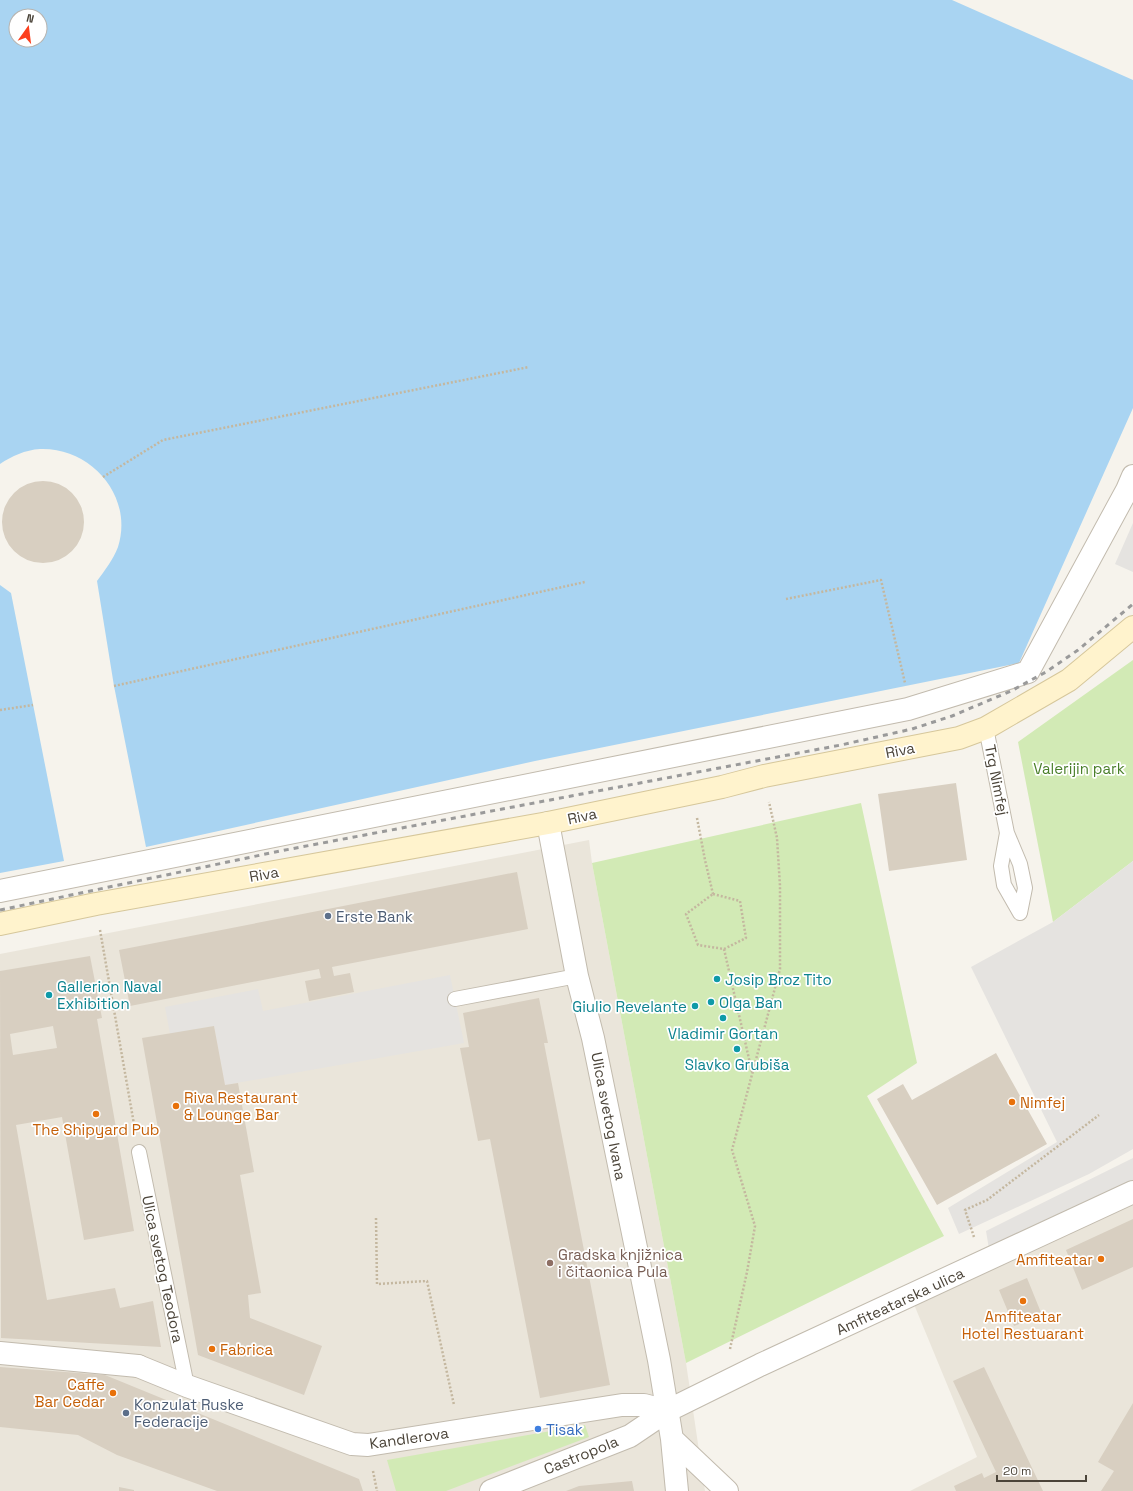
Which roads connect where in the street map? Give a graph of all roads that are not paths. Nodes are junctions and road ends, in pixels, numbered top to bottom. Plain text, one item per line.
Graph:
1 (1133, 476) edge
2 (1133, 627) edge
3 (986, 728) junction
4 (548, 823) junction
5 (1007, 833) dead end
6 (0, 891) edge
7 (0, 924) edge
8 (577, 976) junction
9 (455, 999) dead end
10 (139, 1152) dead end
11 (1133, 1192) edge
12 (0, 1353) edge
13 (187, 1386) junction
14 (667, 1411) junction
15 (672, 1439) junction
16 (491, 1491) edge
17 (677, 1491) edge
18 (727, 1491) edge

1 - 6 street
2 - 3 main road, Riva
3 - 4 main road, Riva
3 - 5 lane, Trg Nimfej
4 - 7 main road, Riva
4 - 8 street, Ulica svetog Ivana
8 - 9 lane
8 - 14 street, Ulica svetog Ivana
10 - 13 lane, Ulica svetog Teodora
11 - 14 street, Amfiteatarska ulica
12 - 13 street, Kandlerova
13 - 14 street, Kandlerova
14 - 15 street, Ulica svetog Ivana
14 - 16 street, Castropola
15 - 17 street, Ulica svetog Ivana
15 - 18 street

